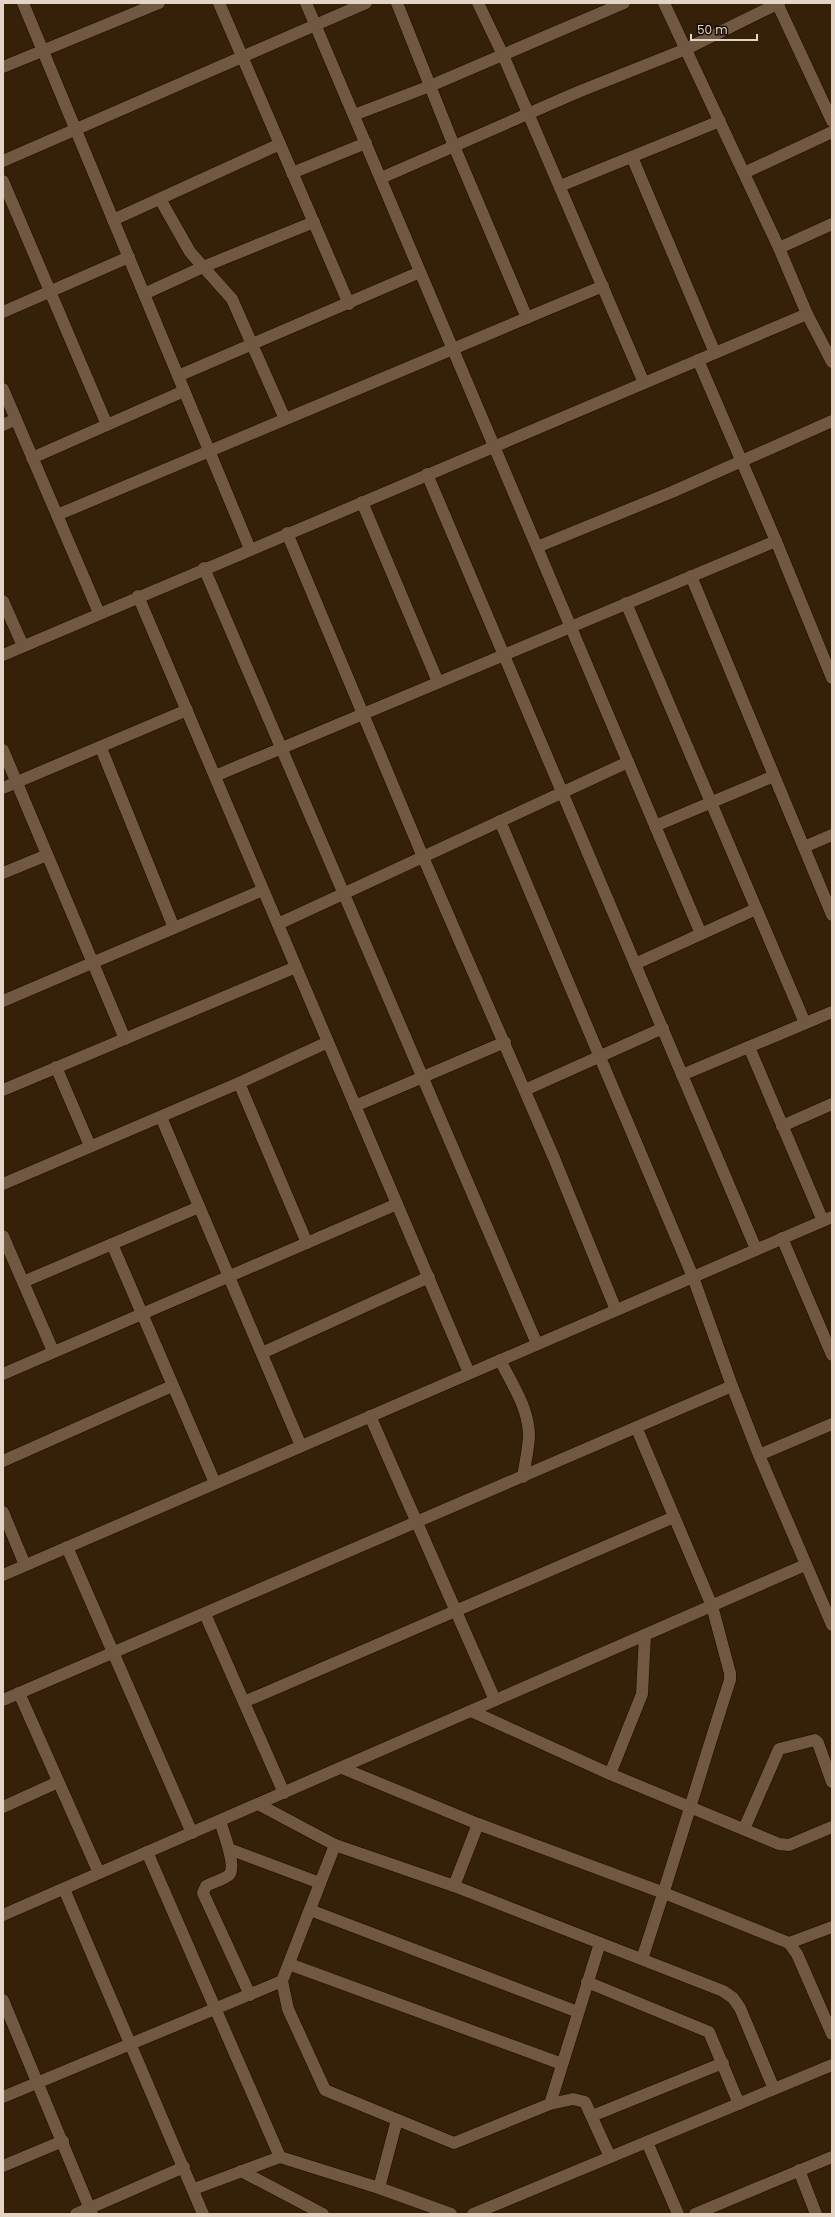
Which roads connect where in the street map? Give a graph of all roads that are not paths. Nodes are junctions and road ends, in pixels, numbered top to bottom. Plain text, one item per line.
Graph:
1 (23, 3) edge
2 (159, 3) edge
3 (219, 3) edge
4 (306, 3) edge
5 (366, 3) edge
6 (397, 3) edge
7 (478, 3) edge
8 (624, 3) edge
9 (664, 3) edge
10 (778, 3) edge
11 (316, 25) junction
12 (686, 49) junction
13 (43, 50) junction
14 (503, 55) junction
15 (242, 57) junction
16 (3, 67) edge
17 (430, 86) junction
18 (528, 114) junction
19 (354, 115) junction
20 (720, 121) junction
21 (832, 121) edge
22 (76, 130) junction
23 (832, 132) edge
24 (366, 143) junction
25 (280, 144) junction
26 (454, 146) junction
27 (632, 157) junction
28 (3, 161) edge
29 (292, 172) junction
30 (744, 173) junction
31 (381, 178) junction
32 (3, 182) edge
33 (560, 186) junction
34 (160, 199) junction
35 (113, 220) junction
36 (314, 222) junction
37 (832, 224) edge
38 (779, 248) junction
39 (129, 257) junction
40 (203, 267) junction
41 (420, 272) junction
42 (603, 286) junction
43 (50, 292) junction
44 (144, 294) junction
45 (349, 304) junction
46 (3, 312) edge
47 (807, 314) junction
48 (527, 318) junction
49 (252, 345) junction
50 (453, 349) junction
51 (715, 353) junction
52 (698, 360) junction
53 (832, 362) edge
54 (178, 376) junction
55 (644, 383) junction
56 (3, 389) edge
57 (184, 391) junction
58 (16, 419) junction
59 (285, 419) junction
60 (832, 421) edge
61 (3, 425) edge
62 (107, 425) junction
63 (494, 446) junction
64 (209, 452) junction
65 (32, 458) junction
66 (741, 461) junction
67 (427, 474) junction
68 (362, 502) junction
69 (57, 515) junction
70 (287, 533) junction
71 (776, 540) junction
72 (537, 547) junction
73 (250, 549) junction
74 (204, 568) junction
75 (691, 576) junction
76 (138, 596) junction
77 (3, 601) edge
78 (626, 603) junction
79 (99, 613) junction
80 (571, 627) junction
81 (23, 646) junction
82 (3, 655) edge
83 (504, 655) junction
84 (832, 678) edge
85 (438, 682) junction
86 (187, 710) junction
87 (363, 714) junction
88 (101, 748) junction
89 (281, 748) junction
90 (3, 750) edge
91 (628, 762) junction
92 (215, 776) junction
93 (774, 776) junction
94 (17, 782) junction
95 (3, 788) edge
96 (562, 792) junction
97 (711, 803) junction
98 (500, 821) junction
99 (655, 826) junction
100 (832, 835) edge
101 (804, 847) junction
102 (47, 855) junction
103 (423, 857) junction
104 (3, 873) edge
105 (263, 890) junction
106 (344, 893) junction
107 (756, 909) junction
108 (832, 915) edge
109 (278, 924) junction
110 (174, 928) junction
111 (701, 934) junction
112 (91, 963) junction
113 (635, 964) junction
114 (296, 967) junction
115 (3, 1001) edge
116 (832, 1012) edge
117 (805, 1024) junction
118 (662, 1028) junction
119 (124, 1039) junction
120 (328, 1042) junction
121 (505, 1042) junction
122 (749, 1047) junction
123 (600, 1056) junction
124 (56, 1067) junction
125 (682, 1075) junction
126 (423, 1078) junction
127 (239, 1083) junction
128 (3, 1090) edge
129 (525, 1090) junction
130 (832, 1104) edge
131 (355, 1106) junction
132 (161, 1117) junction
133 (782, 1126) junction
134 (90, 1146) junction
135 (3, 1184) edge
136 (397, 1204) junction
137 (199, 1206) junction
138 (827, 1219) edge
139 (3, 1236) edge
140 (782, 1238) junction
141 (307, 1243) junction
142 (112, 1244) junction
143 (756, 1250) junction
144 (229, 1277) junction
145 (429, 1277) junction
146 (693, 1277) junction
147 (23, 1282) junction
148 (616, 1310) junction
149 (142, 1314) junction
150 (537, 1344) junction
151 (53, 1351) junction
152 (262, 1353) junction
153 (832, 1355) edge
154 (500, 1360) junction
155 (469, 1373) junction
156 (3, 1374) edge
157 (172, 1386) junction
158 (732, 1386) junction
159 (370, 1416) junction
160 (832, 1424) edge
161 (637, 1429) junction
162 (301, 1446) junction
163 (759, 1455) junction
164 (3, 1461) edge
165 (523, 1477) junction
166 (216, 1483) junction
167 (3, 1512) edge
168 (674, 1517) junction
169 (417, 1522) junction
170 (67, 1547) junction
171 (25, 1565) junction
172 (805, 1565) junction
173 (3, 1575) edge
174 (712, 1606) junction
175 (455, 1611) junction
176 (205, 1614) junction
177 (832, 1625) edge
178 (645, 1635) junction
179 (113, 1654) junction
180 (18, 1693) junction
181 (3, 1700) edge
182 (495, 1700) junction
183 (244, 1702) junction
184 (471, 1711) junction
185 (342, 1768) junction
186 (610, 1774) junction
187 (58, 1782) junction
188 (832, 1782) edge
189 (284, 1793) junction
190 (258, 1804) junction
191 (689, 1806) junction
192 (3, 1807) edge
193 (220, 1821) junction
194 (478, 1824) junction
195 (832, 1827) edge
196 (744, 1829) junction
197 (192, 1833) junction
198 (336, 1845) junction
199 (229, 1849) junction
200 (147, 1852) junction
201 (99, 1874) junction
202 (320, 1883) junction
203 (454, 1886) junction
204 (64, 1889) junction
205 (664, 1893) junction
206 (310, 1910) junction
207 (3, 1915) edge
208 (832, 1927) edge
209 (600, 1943) junction
210 (789, 1943) junction
211 (642, 1958) junction
212 (289, 1964) junction
213 (282, 1981) junction
214 (587, 1982) junction
215 (250, 1994) junction
216 (4, 2006) edge
217 (214, 2010) junction
218 (578, 2012) junction
219 (832, 2034) edge
220 (130, 2045) junction
221 (723, 2063) junction
222 (562, 2064) junction
223 (832, 2065) edge
224 (37, 2083) junction
225 (774, 2089) junction
226 (3, 2097) edge
227 (550, 2104) junction
228 (739, 2104) junction
229 (592, 2116) junction
230 (397, 2120) junction
231 (63, 2141) junction
232 (647, 2142) junction
233 (280, 2157) junction
234 (610, 2157) junction
235 (832, 2157) edge
236 (3, 2166) edge
237 (184, 2167) junction
238 (799, 2170) junction
239 (241, 2171) junction
240 (379, 2188) junction
241 (194, 2189) junction
242 (91, 2211) edge
243 (76, 2214) edge
244 (204, 2214) edge
245 (323, 2214) edge
246 (451, 2214) edge
247 (473, 2214) edge
248 (678, 2214) edge
249 (695, 2214) edge
250 (816, 2214) edge

1 - 13 street
2 - 13 street
3 - 15 street
4 - 11 street
5 - 11 street
6 - 17 street
7 - 14 street
8 - 14 street
9 - 12 street
10 - 12 street
10 - 21 street
11 - 15 street
11 - 19 street
12 - 18 street
12 - 20 street
13 - 16 street
13 - 22 street
14 - 17 street
14 - 18 street
15 - 22 street
15 - 25 street
17 - 19 street
17 - 26 street
18 - 26 street
18 - 33 street
19 - 24 street
20 - 27 street
20 - 30 street
22 - 28 street
22 - 35 street
23 - 30 street
24 - 29 street
24 - 31 street
25 - 29 street
25 - 34 street
26 - 31 street
26 - 48 street
27 - 33 street
27 - 51 street
29 - 36 street
30 - 38 street
31 - 41 street
32 - 43 street
33 - 42 street
34 - 35 street
34 - 40 street
35 - 39 street
36 - 40 street
36 - 45 street
37 - 38 street
38 - 47 street
39 - 43 street
39 - 44 street
40 - 44 street
40 - 49 street
41 - 45 street
41 - 50 street
42 - 48 street
42 - 55 street
43 - 46 street
43 - 62 street
44 - 54 street
45 - 49 street
47 - 51 street
47 - 53 street
48 - 50 street
49 - 54 street
49 - 59 street
50 - 59 street
50 - 63 street
51 - 52 street
52 - 55 street
52 - 66 street
54 - 57 street
55 - 63 street
56 - 58 street
57 - 62 street
57 - 64 street
58 - 61 street
58 - 65 street
59 - 64 street
60 - 66 street
62 - 65 street
63 - 67 street
63 - 72 street
64 - 69 street
64 - 73 street
65 - 69 street
66 - 71 street
66 - 72 street
67 - 68 street
67 - 83 street
68 - 70 street
68 - 85 street
69 - 79 street
70 - 73 street
70 - 87 street
71 - 75 street
71 - 84 street
72 - 80 street
73 - 74 street
74 - 76 street
74 - 89 street
75 - 78 street
75 - 93 street
76 - 79 street
76 - 86 street
77 - 81 street
78 - 80 street
78 - 97 street
79 - 81 street
80 - 83 street
80 - 91 street
81 - 82 street
83 - 85 street
83 - 96 street
85 - 87 street
86 - 88 street
86 - 92 street
87 - 89 street
87 - 103 street
88 - 94 street
88 - 110 street
89 - 92 street
89 - 106 street
90 - 94 street
91 - 96 street
91 - 99 street
92 - 105 street
93 - 97 street
93 - 101 street
94 - 95 street
94 - 102 street
96 - 98 street
96 - 113 street
97 - 99 street
97 - 107 street
98 - 103 street
98 - 123 street
99 - 111 street
100 - 101 street
101 - 108 street
102 - 104 street
102 - 112 street
103 - 106 street
103 - 121 street
105 - 109 street
105 - 110 street
106 - 109 street
106 - 126 street
107 - 111 street
107 - 117 street
109 - 114 street
110 - 112 street
111 - 113 street
112 - 115 street
112 - 119 street
113 - 118 street
114 - 119 street
114 - 120 street
116 - 117 street
117 - 122 street
118 - 123 street
118 - 125 street
119 - 124 street
120 - 127 street
120 - 131 street
121 - 126 street
121 - 129 street
122 - 125 street
122 - 133 street
123 - 129 street
123 - 146 street
124 - 128 street
124 - 134 street
125 - 143 street
126 - 131 street
126 - 150 street
127 - 132 street
127 - 141 street
129 - 148 street
130 - 133 street
131 - 136 street
132 - 134 street
132 - 137 street
133 - 138 street
134 - 135 street
136 - 141 street
136 - 145 street
137 - 142 street
137 - 144 street
138 - 140 street
139 - 147 street
140 - 143 street
140 - 153 street
141 - 144 street
142 - 147 street
142 - 149 street
143 - 146 street
144 - 149 street
144 - 152 street
145 - 152 street
145 - 155 street
146 - 148 street
146 - 158 street
147 - 151 street
148 - 150 street
149 - 151 street
149 - 157 street
150 - 154 street
151 - 156 street
152 - 162 street
154 - 155 street
154 - 165 street
155 - 159 street
157 - 164 street
157 - 166 street
158 - 161 street
158 - 163 street
159 - 162 street
159 - 169 street
160 - 163 street
161 - 165 street
161 - 168 street
162 - 166 street
163 - 172 street
165 - 169 street
166 - 170 street
167 - 171 street
168 - 174 street
168 - 175 street
169 - 175 street
169 - 176 street
170 - 171 street
170 - 179 street
171 - 173 street
172 - 174 street
172 - 177 street
174 - 178 street
174 - 191 street
175 - 182 street
175 - 183 street
176 - 179 street
176 - 183 street
178 - 182 street
178 - 186 street
179 - 180 street
179 - 197 street
180 - 181 street
180 - 187 street
182 - 184 street
183 - 189 street
184 - 185 street
184 - 186 street
185 - 189 street
185 - 194 street
186 - 191 street
187 - 192 street
187 - 201 street
188 - 196 street
189 - 190 street
190 - 193 street
190 - 198 street
191 - 196 street
191 - 205 street
193 - 197 street
193 - 199 street
194 - 203 street
194 - 205 street
195 - 196 street
197 - 200 street
198 - 202 street
198 - 203 street
199 - 202 street
199 - 215 street
200 - 201 street
200 - 217 street
201 - 204 street
202 - 206 street
203 - 209 street
204 - 207 street
204 - 220 street
205 - 210 street
205 - 211 street
206 - 212 street
206 - 218 street
208 - 210 street
209 - 211 street
209 - 214 street
210 - 219 street
211 - 225 street
212 - 213 street
212 - 222 street
213 - 215 street
213 - 230 street
214 - 218 street
214 - 221 street
215 - 217 street
216 - 224 street
217 - 220 street
217 - 233 street
218 - 222 street
220 - 224 street
220 - 237 street
221 - 228 street
221 - 229 street
222 - 227 street
223 - 225 street
224 - 226 street
224 - 231 street
225 - 228 street
227 - 229 street
227 - 230 street
228 - 232 street
229 - 234 street
230 - 240 street
231 - 236 street
231 - 242 street
232 - 234 street
232 - 248 street
233 - 239 street
233 - 240 street
234 - 247 street
235 - 238 street
237 - 241 street
237 - 242 street
238 - 249 street
238 - 250 street
239 - 241 street
239 - 245 street
240 - 246 street
241 - 244 street
242 - 243 street

